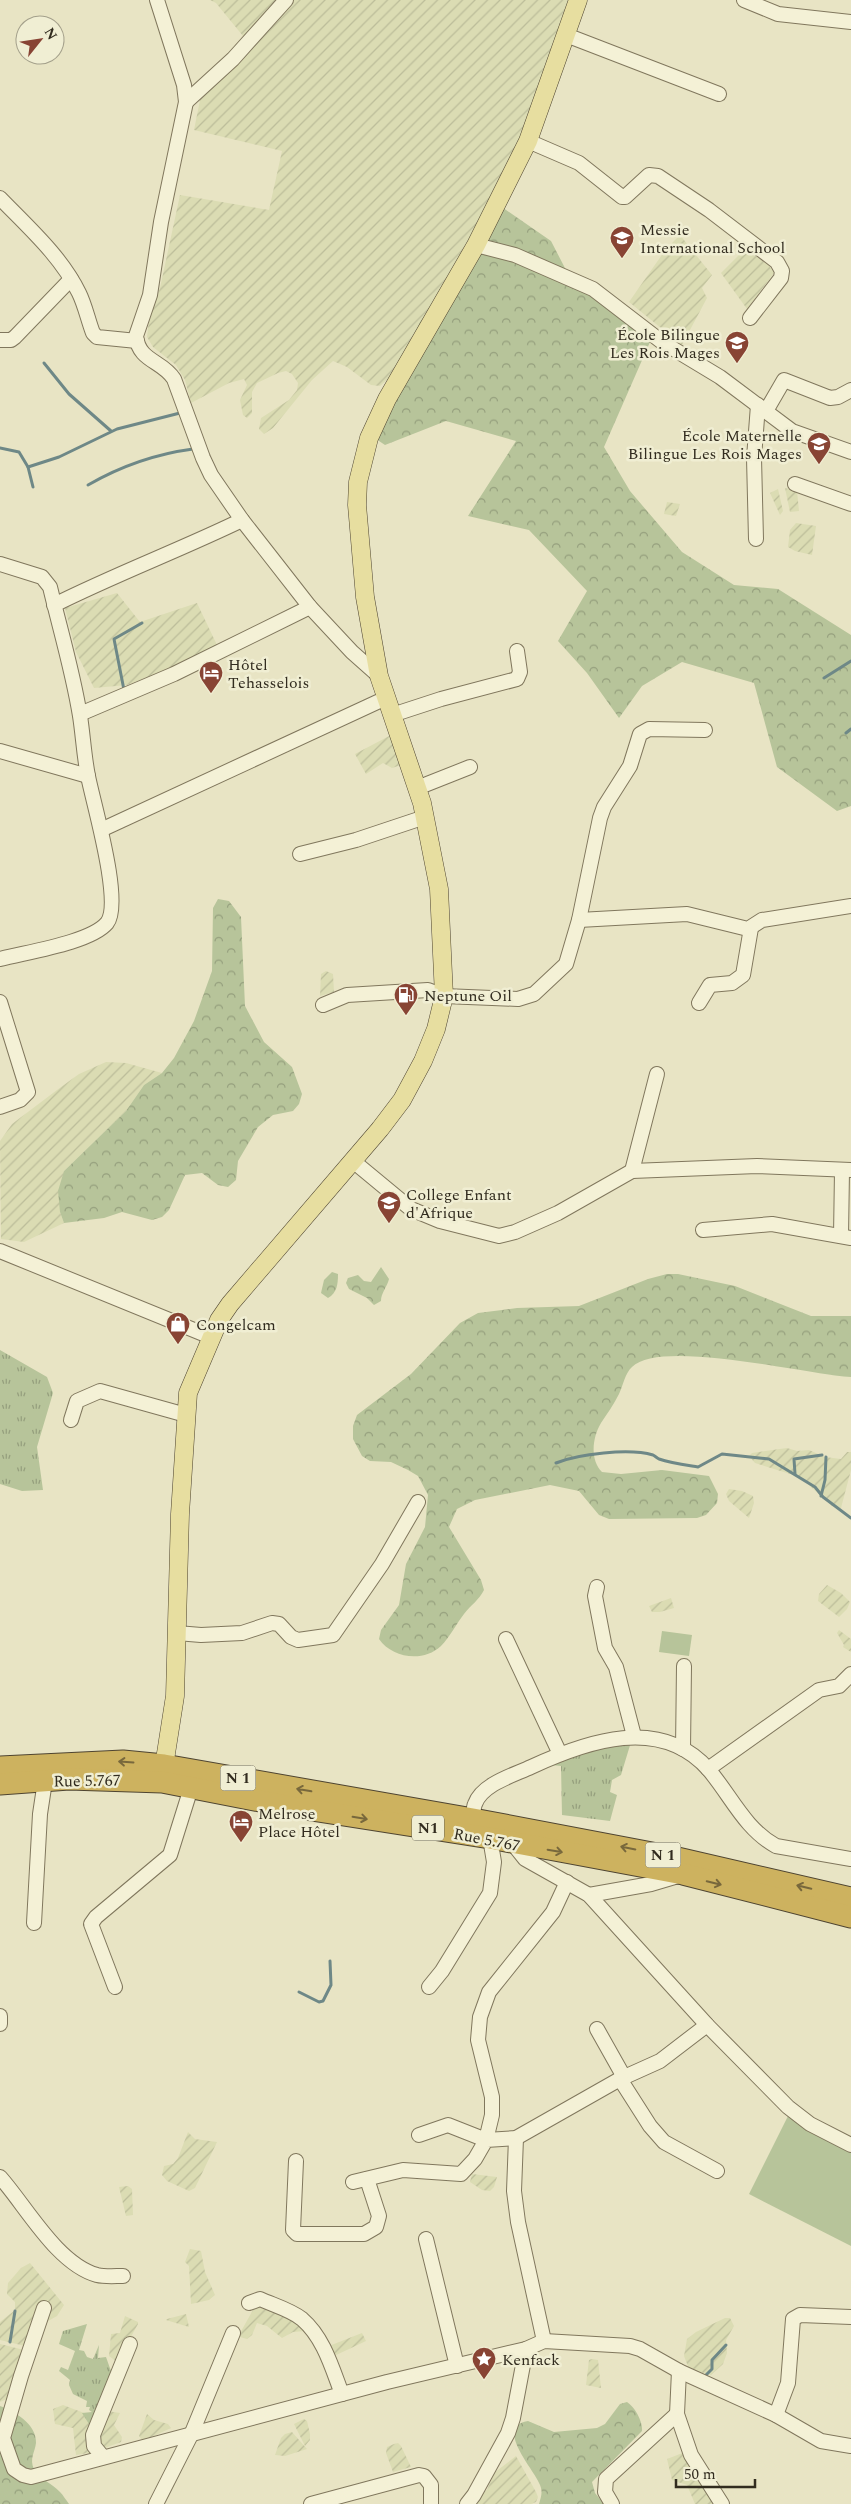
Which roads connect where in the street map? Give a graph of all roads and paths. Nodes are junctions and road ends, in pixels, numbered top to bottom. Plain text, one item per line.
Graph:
1 (157, 0) edge
2 (286, 0) edge
3 (578, 0) edge
4 (744, 0) edge
5 (851, 22) edge
6 (566, 34) junction
7 (719, 94) dead end
8 (186, 102) junction
9 (528, 141) junction
10 (0, 198) edge
11 (476, 245) junction
12 (71, 279) junction
13 (750, 318) dead end
14 (0, 340) edge
15 (137, 341) junction
16 (851, 390) edge
17 (762, 408) junction
18 (851, 452) edge
19 (795, 484) dead end
20 (851, 504) edge
21 (242, 520) junction
22 (756, 539) dead end
23 (0, 564) edge
24 (54, 604) junction
25 (310, 607) junction
26 (517, 651) dead end
27 (379, 676) junction
28 (386, 698) junction
29 (80, 714) junction
30 (392, 715) junction
31 (705, 730) dead end
32 (0, 751) edge
33 (470, 767) dead end
34 (88, 776) junction
35 (417, 788) junction
36 (424, 817) junction
37 (103, 829) junction
38 (300, 854) dead end
39 (851, 906) edge
40 (579, 920) junction
41 (751, 928) junction
42 (0, 959) edge
43 (444, 996) junction
44 (0, 1002) edge
45 (698, 1003) dead end
46 (323, 1005) dead end
47 (657, 1074) dead end
48 (0, 1107) edge
49 (353, 1161) junction
50 (847, 1170) edge
51 (632, 1171) junction
52 (703, 1230) dead end
53 (846, 1237) edge
54 (0, 1251) edge
55 (211, 1336) junction
56 (186, 1415) junction
57 (71, 1420) dead end
58 (418, 1502) dead end
59 (597, 1587) dead end
60 (176, 1633) junction
61 (506, 1639) dead end
62 (684, 1666) dead end
63 (851, 1674) edge
64 (634, 1736) junction
65 (683, 1749) junction
66 (560, 1754) junction
67 (0, 1767) edge
68 (708, 1769) junction
69 (163, 1774) junction
70 (45, 1781) junction
71 (0, 1784) edge
72 (191, 1788) junction
73 (473, 1819) junction
74 (490, 1838) junction
75 (513, 1844) junction
76 (851, 1859) edge
77 (682, 1874) junction
78 (567, 1882) junction
79 (589, 1895) junction
80 (851, 1898) edge
81 (851, 1917) edge
82 (34, 1923) dead end
83 (115, 1987) dead end
84 (429, 1987) dead end
85 (0, 2016) edge
86 (0, 2024) edge
87 (706, 2025) junction
88 (597, 2029) dead end
89 (622, 2078) junction
90 (419, 2135) dead end
91 (516, 2138) junction
92 (486, 2140) junction
93 (851, 2146) edge
94 (296, 2161) dead end
95 (716, 2171) dead end
96 (0, 2177) edge
97 (367, 2179) junction
98 (353, 2182) dead end
99 (426, 2239) dead end
100 (124, 2276) dead end
101 (249, 2303) dead end
102 (44, 2308) dead end
103 (851, 2317) edge
104 (233, 2333) dead end
105 (544, 2341) junction
106 (130, 2344) dead end
107 (526, 2350) junction
108 (457, 2366) junction
109 (679, 2371) junction
110 (342, 2394) junction
111 (676, 2414) junction
112 (776, 2415) junction
113 (191, 2435) junction
114 (851, 2446) edge
115 (102, 2457) junction
116 (156, 2504) edge
117 (311, 2504) edge
118 (431, 2504) edge
119 (467, 2504) edge
120 (612, 2504) edge
121 (722, 2504) edge

1 - 8 street
2 - 8 street
3 - 6 main road
4 - 5 street
6 - 7 street
6 - 9 main road
8 - 15 street
9 - 11 main road
9 - 13 street
10 - 12 street
11 - 17 street
11 - 27 main road
12 - 14 street
12 - 15 street
15 - 21 street
16 - 17 street
17 - 18 street
17 - 22 street
19 - 20 street
21 - 24 street
21 - 25 street
23 - 24 street
24 - 29 street
25 - 27 street
25 - 29 street
26 - 30 street
27 - 28 main road
28 - 30 main road
28 - 37 street
29 - 34 street
30 - 35 main road
31 - 40 street
32 - 34 street
33 - 35 street
34 - 37 street
35 - 36 main road
36 - 38 street
36 - 43 main road
37 - 42 street
39 - 41 street
40 - 41 street
40 - 43 street
41 - 45 street
43 - 46 street
43 - 49 main road
44 - 48 street
47 - 51 street
49 - 51 street
49 - 55 main road
50 - 51 street
50 - 53 street
52 - 53 street
54 - 55 street
55 - 56 main road
56 - 57 street
56 - 60 main road
58 - 60 street
59 - 64 street
60 - 69 main road
61 - 66 street
62 - 65 street
63 - 68 street
64 - 65 street
64 - 66 street
65 - 68 street
66 - 73 street
69 -> 67 highway, N 1
68 - 76 street
69 - 70 highway, Rue 5.767 / N1
69 - 72 highway, Rue 5.767 / N1
73 -> 69 highway, N 1
70 - 71 highway, Rue 5.767 / N1
70 - 82 street
72 -> 74 highway, Rue 5.767 / N1
72 - 83 street
80 -> 73 highway, N 1
74 - 75 highway, Rue 5.767 / N1
74 - 84 street
75 -> 77 highway, Rue 5.767 / N1
75 - 78 street
77 - 79 street
77 -> 81 highway, Rue 5.767 / N1
78 - 79 street
78 - 92 street
79 - 87 street
85 - 86 street
87 - 89 street
87 - 93 street
88 - 89 street
89 - 91 street
89 - 95 street
90 - 92 street
91 - 92 street
91 - 105 street
92 - 97 street
94 - 97 street
96 - 100 street
97 - 98 street
99 - 108 street
101 - 110 street
102 - 115 street
103 - 112 street
104 - 113 street
105 - 107 street
105 - 109 street
106 - 115 street
107 - 108 street
107 - 119 street
108 - 110 street
109 - 111 street
109 - 112 street
110 - 113 street
111 - 120 street
111 - 121 street
112 - 114 street
113 - 115 street
113 - 116 street
117 - 118 street

